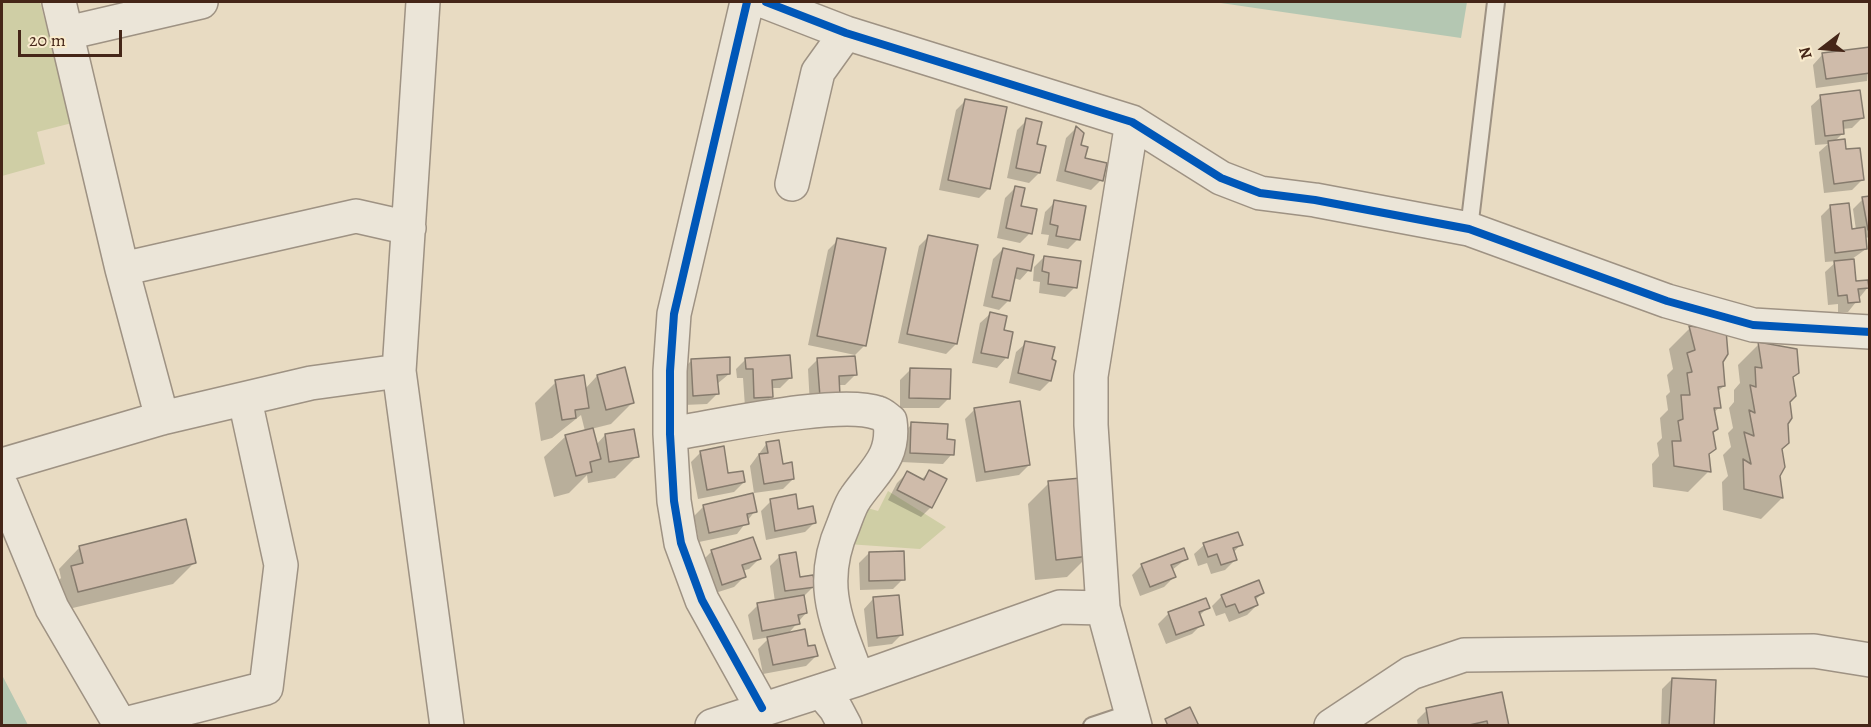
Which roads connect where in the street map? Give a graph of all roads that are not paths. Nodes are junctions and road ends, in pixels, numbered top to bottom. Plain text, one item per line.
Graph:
1 (58, 2) edge
2 (201, 2) edge
3 (423, 2) edge
4 (747, 2) edge
5 (766, 2) edge
6 (1496, 2) edge
7 (67, 33) junction
8 (846, 33) junction
9 (1132, 123) junction
10 (792, 184) dead end
11 (409, 228) junction
12 (1469, 229) junction
13 (122, 269) junction
14 (1869, 332) edge
15 (399, 371) junction
16 (245, 400) junction
17 (162, 418) junction
18 (670, 434) junction
19 (2, 465) edge
20 (2, 488) edge
21 (1103, 608) junction
22 (1869, 660) edge
23 (858, 679) junction
24 (821, 691) junction
25 (762, 708) junction
26 (1133, 719) edge
27 (1337, 724) edge
28 (121, 725) edge
29 (447, 726) edge
30 (712, 726) edge
31 (845, 726) edge
32 (1092, 726) edge

1 - 7 street
2 - 7 street
3 - 11 street
4 - 18 street
5 - 8 street
6 - 12 lane
7 - 13 street
8 - 9 street
8 - 10 street
9 - 12 street
9 - 21 street
11 - 13 street
11 - 15 street
12 - 14 street
13 - 17 street
15 - 16 street
15 - 29 street
16 - 17 street
16 - 28 street
17 - 19 street
18 - 23 street
18 - 25 street
20 - 28 street
21 - 23 street
21 - 26 street
22 - 27 street
23 - 24 street
24 - 25 street
24 - 31 street
25 - 30 street
26 - 32 lane

